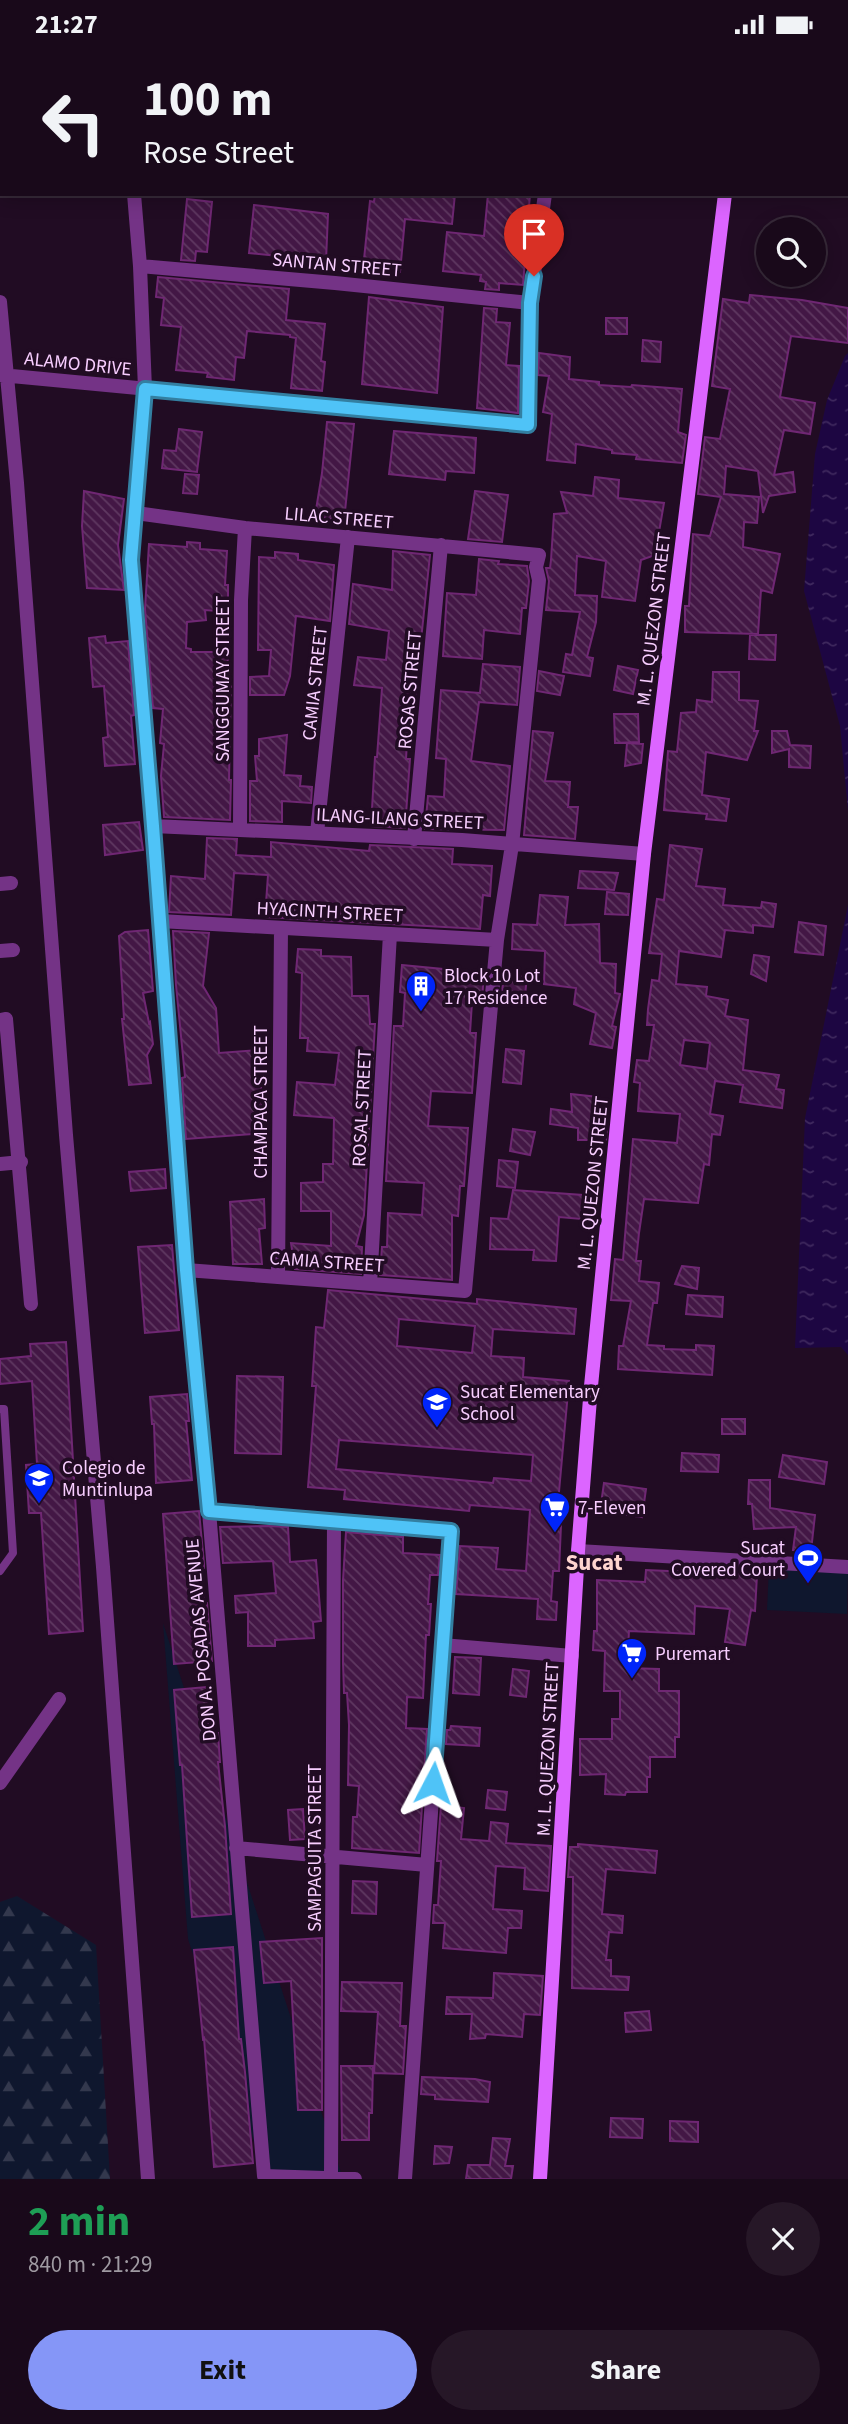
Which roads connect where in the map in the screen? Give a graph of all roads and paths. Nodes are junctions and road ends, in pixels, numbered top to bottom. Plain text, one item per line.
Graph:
1 (134, 196) edge
2 (545, 196) edge
3 (725, 196) edge
4 (140, 266) junction
5 (0, 302) edge
6 (530, 303) junction
7 (4, 375) edge
8 (145, 389) junction
9 (136, 513) junction
10 (245, 528) junction
11 (348, 537) junction
12 (441, 545) junction
13 (153, 826) junction
14 (240, 829) junction
15 (317, 833) junction
16 (414, 839) junction
17 (512, 845) junction
18 (644, 854) junction
19 (160, 921) junction
20 (281, 928) junction
21 (390, 934) junction
22 (497, 940) junction
23 (3, 1019) edge
24 (20, 1163) junction
25 (0, 1164) edge
26 (186, 1270) junction
27 (278, 1277) junction
28 (370, 1284) junction
29 (32, 1304) dead end
30 (0, 1409) edge
31 (209, 1511) junction
32 (334, 1520) junction
33 (578, 1551) junction
34 (848, 1567) edge
35 (0, 1571) edge
36 (442, 1645) junction
37 (572, 1656) junction
38 (59, 1699) dead end
39 (0, 1783) edge
40 (236, 1848) junction
41 (334, 1857) junction
42 (427, 1865) junction
43 (331, 2177) junction
44 (148, 2179) edge
45 (355, 2179) edge
46 (405, 2179) edge
47 (540, 2179) edge

1 - 4 street
2 - 6 street
3 - 18 main road, M. L. QUEZON STREET
4 - 6 street, SANTAN STREET
4 - 8 street
5 - 7 street
6 - 8 street, ALAMO DRIVE
7 - 8 street, ALAMO DRIVE
7 - 44 street
8 - 9 street, DON A. POSADAS AVENUE
9 - 10 street, LILAC STREET
9 - 13 street, DON A. POSADAS AVENUE
10 - 11 street, LILAC STREET
10 - 14 street, SANGGUMAY STREET
11 - 12 street, LILAC STREET
11 - 15 street, CAMIA STREET
12 - 16 street, ROSAS STREET
12 - 17 street, LILAC STREET
13 - 14 street, ILANG-ILANG STREET
13 - 19 street, DON A. POSADAS AVENUE
14 - 15 street, ILANG-ILANG STREET
15 - 16 street, ILANG-ILANG STREET
16 - 17 street, ILANG-ILANG STREET
17 - 18 street, ILANG-ILANG STREET
17 - 22 street
18 - 33 main road, M. L. QUEZON STREET
19 - 20 street, HYACINTH STREET
19 - 26 street, DON A. POSADAS AVENUE
20 - 21 street, HYACINTH STREET
20 - 27 street, CHAMPACA STREET
21 - 22 street, HYACINTH STREET
21 - 28 street, ROSAL STREET
22 - 28 street, CAMIA STREET
23 - 24 street
24 - 25 street
24 - 29 street
26 - 27 street, CAMIA STREET
26 - 31 street, DON A. POSADAS AVENUE
27 - 28 street, CAMIA STREET
30 - 35 lane
31 - 32 street
31 - 40 street, DON A. POSADAS AVENUE
32 - 36 street
32 - 41 street, SAMPAGUITA STREET
33 - 34 street
33 - 37 main road, M. L. QUEZON STREET
36 - 37 street
36 - 42 street
37 - 47 main road, M. L. QUEZON STREET
38 - 39 street
40 - 41 street
40 - 43 street, DON A. POSADAS AVENUE
41 - 42 street
41 - 43 street, SAMPAGUITA STREET
42 - 46 street
43 - 45 street

